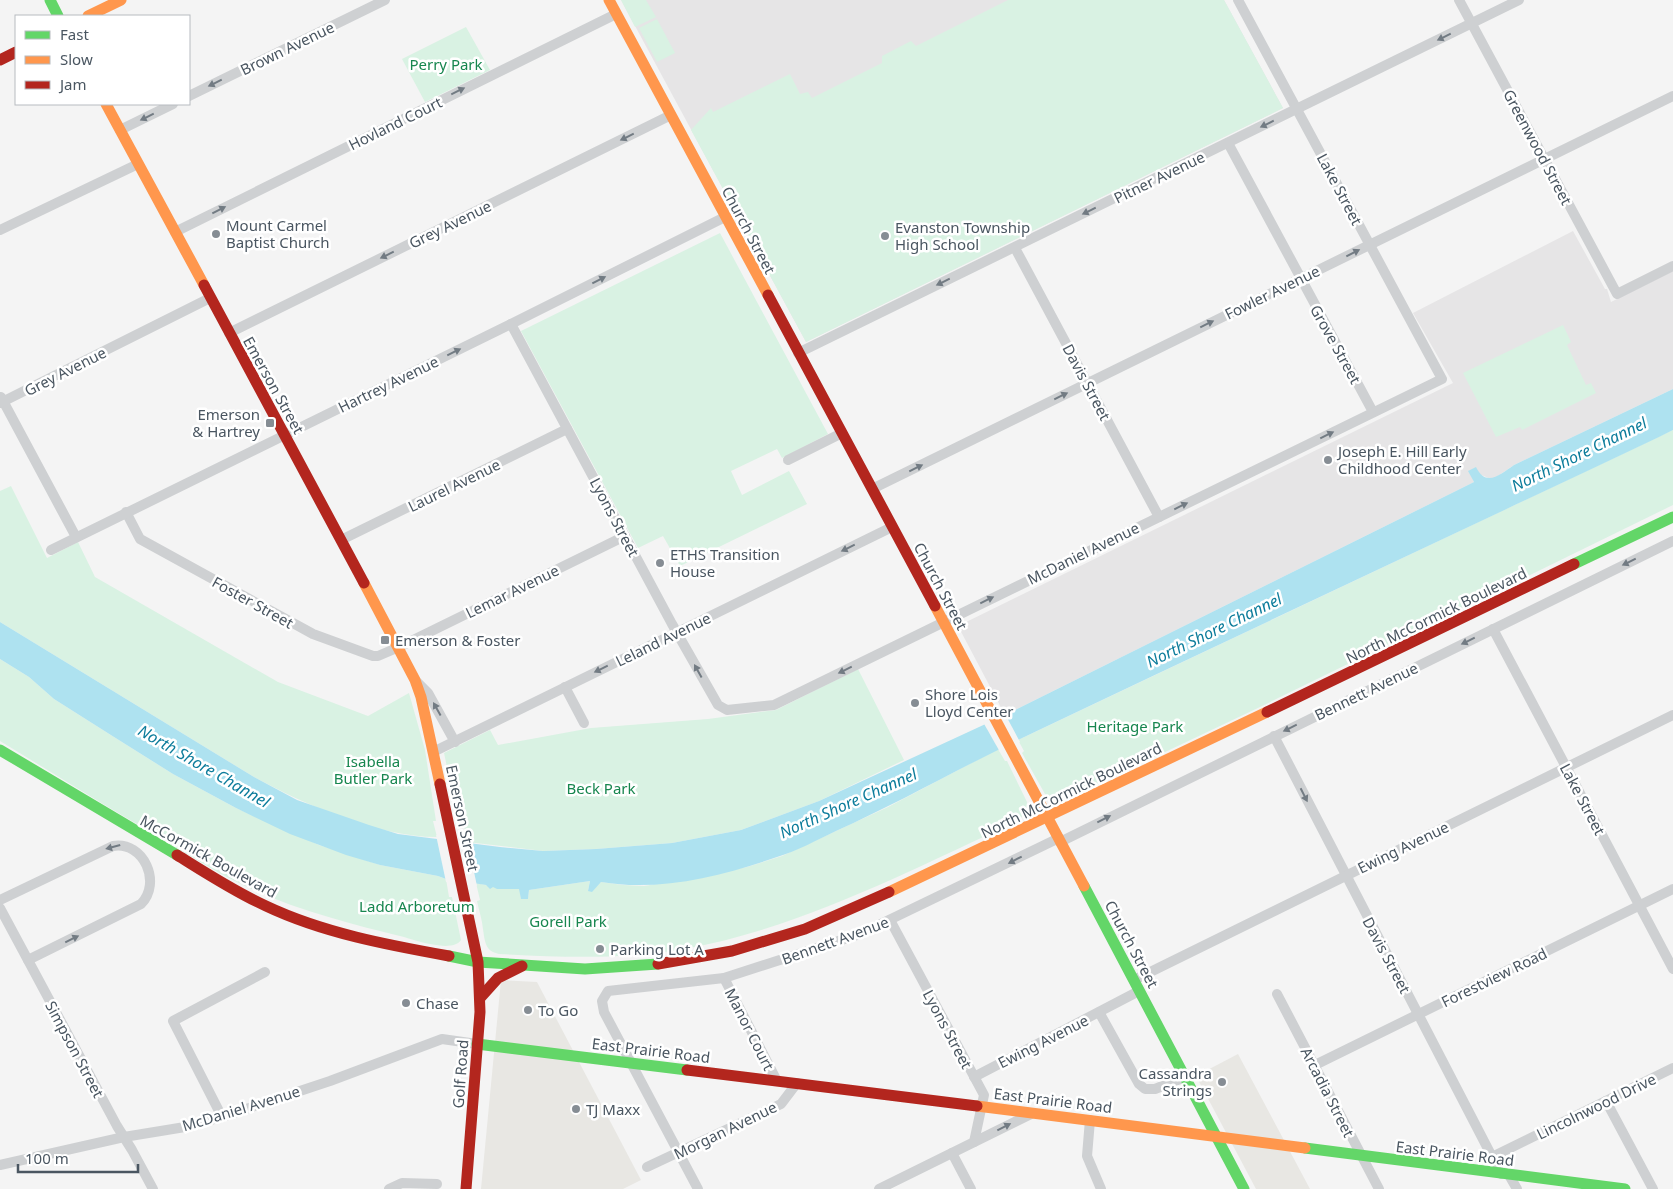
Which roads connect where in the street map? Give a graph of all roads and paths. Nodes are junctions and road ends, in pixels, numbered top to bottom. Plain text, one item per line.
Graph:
1 (50, 0) edge
2 (121, 0) edge
3 (385, 0) edge
4 (608, 0) edge
5 (1238, 0) edge
6 (1459, 0) edge
7 (1519, 0) edge
8 (616, 14) junction
9 (58, 15) edge
10 (90, 15) edge
11 (1471, 23) junction
12 (15, 52) edge
13 (0, 60) edge
14 (190, 96) edge
15 (1673, 96) edge
16 (107, 105) edge
17 (171, 105) edge
18 (1296, 109) junction
19 (670, 115) junction
20 (120, 130) junction
21 (1228, 143) junction
22 (1544, 159) junction
23 (138, 164) junction
24 (725, 216) junction
25 (0, 230) edge
26 (175, 232) junction
27 (1369, 245) junction
28 (1015, 248) junction
29 (1673, 266) edge
30 (1300, 279) junction
31 (210, 298) junction
32 (511, 324) junction
33 (229, 333) junction
34 (798, 353) junction
35 (1442, 379) joint
36 (1088, 383) junction
37 (1, 400) edge
38 (1373, 412) junction
39 (567, 429) junction
40 (842, 433) junction
41 (284, 435) junction
42 (788, 460) dead end
43 (872, 489) junction
44 (126, 512) junction
45 (1159, 517) junction
46 (1673, 517) edge
47 (892, 527) junction
48 (625, 536) junction
49 (76, 537) junction
50 (341, 540) junction
51 (1673, 541) edge
52 (51, 550) dead end
53 (944, 622) junction
54 (1493, 629) junction
55 (677, 632) junction
56 (399, 646) junction
57 (416, 680) junction
58 (565, 687) junction
59 (720, 708) joint
60 (1673, 715) edge
61 (584, 723) dead end
62 (1274, 736) junction
63 (455, 742) junction
64 (0, 750) edge
65 (433, 752) junction
66 (1567, 768) junction
67 (1048, 818) junction
68 (1059, 840) junction
69 (1345, 875) junction
70 (1673, 889) edge
71 (0, 900) edge
72 (1639, 905) junction
73 (0, 908) edge
74 (890, 920) junction
75 (28, 960) junction
76 (478, 962) junction
77 (527, 965) junction
78 (1673, 969) edge
79 (265, 972) dead end
80 (724, 978) junction
81 (1134, 980) junction
82 (1139, 991) junction
83 (1277, 994) dead end
84 (480, 998) junction
85 (1099, 1012) junction
86 (1418, 1014) junction
87 (477, 1044) junction
88 (630, 1063) junction
89 (1315, 1065) junction
90 (1673, 1068) edge
91 (974, 1077) junction
92 (1185, 1077) junction
93 (777, 1081) junction
94 (797, 1083) junction
95 (1606, 1101) junction
96 (981, 1106) junction
97 (1034, 1112) junction
98 (222, 1117) junction
99 (1090, 1120) junction
100 (124, 1137) junction
101 (1216, 1137) junction
102 (974, 1142) junction
103 (678, 1153) junction
104 (952, 1153) junction
105 (1362, 1156) junction
106 (1492, 1157) junction
107 (0, 1165) edge
108 (647, 1167) dead end
109 (1505, 1174) junction
110 (437, 1184) dead end
111 (153, 1189) edge
112 (390, 1189) edge
113 (466, 1189) edge
114 (698, 1189) edge
115 (879, 1189) edge
116 (971, 1189) edge
117 (1101, 1189) edge
118 (1244, 1189) edge
119 (1380, 1189) edge
120 (1517, 1189) edge
121 (1625, 1189) edge
122 (1653, 1189) edge

1 - 9 main road
2 - 10 main road
3 -> 14 street, Brown Avenue
4 - 8 main road, Church Street
5 - 18 street, Lake Street
6 - 11 street, Greenwood Street
7 - 11 street, Pitner Avenue
8 - 19 main road, Church Street
26 -> 8 street, Hovland Court
11 -> 18 street, Pitner Avenue
11 - 22 street, Greenwood Street
12 - 13 main road
15 - 22 street, Fowler Avenue
16 - 20 main road, Emerson Street
17 -> 20 street
18 -> 21 street, Pitner Avenue
18 - 27 street, Lake Street
19 - 24 main road, Church Street
19 -> 33 street, Grey Avenue
20 - 23 main road, Emerson Street
21 -> 28 street, Pitner Avenue
21 - 30 street, Grove Street
22 - 27 street, Fowler Avenue
22 - 29 street, Greenwood Street
23 - 25 street
23 - 26 main road, Emerson Street
32 -> 24 street, Hartrey Avenue
24 - 34 main road, Church Street
26 - 31 main road, Emerson Street
30 -> 27 street, Fowler Avenue
27 - 35 street, Lake Street
28 -> 34 street, Pitner Avenue
28 - 36 street, Davis Street
36 -> 30 street, Fowler Avenue
30 - 38 street, Grove Street
31 - 33 main road, Emerson Street
31 - 37 street, Grey Avenue
32 - 39 street, Lyons Street
41 -> 32 street, Hartrey Avenue
33 - 41 main road, Emerson Street
34 - 40 main road, Church Street
35 - 38 street, McDaniel Avenue
43 -> 36 street, Fowler Avenue
36 - 45 street, Davis Street
37 - 49 street
45 -> 38 street, McDaniel Avenue
39 - 48 street, Lyons Street
39 - 50 street, Laurel Avenue
40 - 42 street
40 - 43 main road, Church Street
41 - 44 street, Hartrey Avenue
41 - 50 main road, Emerson Street
43 - 47 main road, Church Street
44 - 49 street, Hartrey Avenue
44 - 56 street, Foster Street
53 -> 45 street, McDaniel Avenue
46 - 67 main road, North McCormick Boulevard
47 - 53 main road, Church Street
47 -> 55 street, Leland Avenue
48 - 55 street, Lyons Street
48 - 56 street, Lemar Avenue
49 - 52 street, Hartrey Avenue
50 - 56 main road, Emerson Street
51 -> 54 street, Bennett Avenue
53 -> 59 street, McDaniel Avenue
53 - 67 main road, Church Street
54 -> 62 street, Bennett Avenue
54 - 66 street, Lake Street
55 -> 58 street, Leland Avenue
59 -> 55 street, Lyons Street
56 - 57 main road, Emerson Street
63 -> 57 street, Emerson Street
57 - 65 main road, Emerson Street
58 - 61 street
58 - 63 street, Leland Avenue
60 - 66 street, Ewing Avenue
68 -> 62 street, Bennett Avenue
62 -> 69 street, Davis Street
63 - 65 street, Leland Avenue
64 - 76 main road, McCormick Boulevard
65 - 76 main road, Emerson Street
66 - 69 street, Ewing Avenue
66 - 72 street, Lake Street
67 - 68 main road, Church Street
67 - 77 main road, North McCormick Boulevard
68 -> 74 street, Bennett Avenue
68 - 81 main road, Church Street
69 - 81 street, Ewing Avenue
69 - 86 street, Davis Street
70 - 72 street, Forestview Road
75 -> 71 street
72 - 78 street, Lake Street
72 - 86 street, Forestview Road
73 - 75 street, Simpson Street
74 - 80 street, Bennett Avenue
74 - 91 street, Lyons Street
75 - 100 street, Simpson Street
76 - 77 main road, North McCormick Boulevard
76 - 84 main road, Golf Road
77 - 84 main road
79 - 98 street
80 - 88 street, Bennett Avenue
80 - 93 street, Manor Court
81 - 82 main road, Church Street
82 - 85 street, Ewing Avenue
82 - 92 main road, Church Street
83 - 89 street, Arcadia Street
84 - 87 main road, Golf Road
85 - 91 street, Ewing Avenue
85 - 92 street
86 - 89 street, Forestview Road
86 - 106 street, Davis Street
87 - 88 main road, East Prairie Road
87 - 98 street, McDaniel Avenue
87 - 113 main road, Golf Road
88 - 93 main road, East Prairie Road
88 - 103 street
89 - 105 street, Arcadia Street
90 - 95 street, Lincolnwood Drive
91 - 96 street, Lyons Street
92 - 101 main road, Church Street
93 - 94 main road, East Prairie Road
94 - 96 main road, East Prairie Road
94 - 103 street, Morgan Avenue
95 - 106 street, Lincolnwood Drive
95 - 122 street
96 - 97 main road, East Prairie Road
96 - 102 street, Lyons Street
97 - 99 main road, East Prairie Road
102 -> 97 street
98 - 100 street, McDaniel Avenue
99 - 101 main road, East Prairie Road
99 - 117 street
100 - 107 street, McDaniel Avenue
100 - 111 street, Simpson Street
101 - 105 main road, East Prairie Road
101 - 118 main road, Church Street
102 - 104 street
103 - 108 street, Morgan Avenue
103 - 114 street
104 - 115 street
104 - 116 street
105 - 109 main road, East Prairie Road
105 - 119 street, Arcadia Street
106 - 109 street, Davis Street
109 - 120 street, Davis Street
109 - 121 main road, East Prairie Road
110 - 112 street

